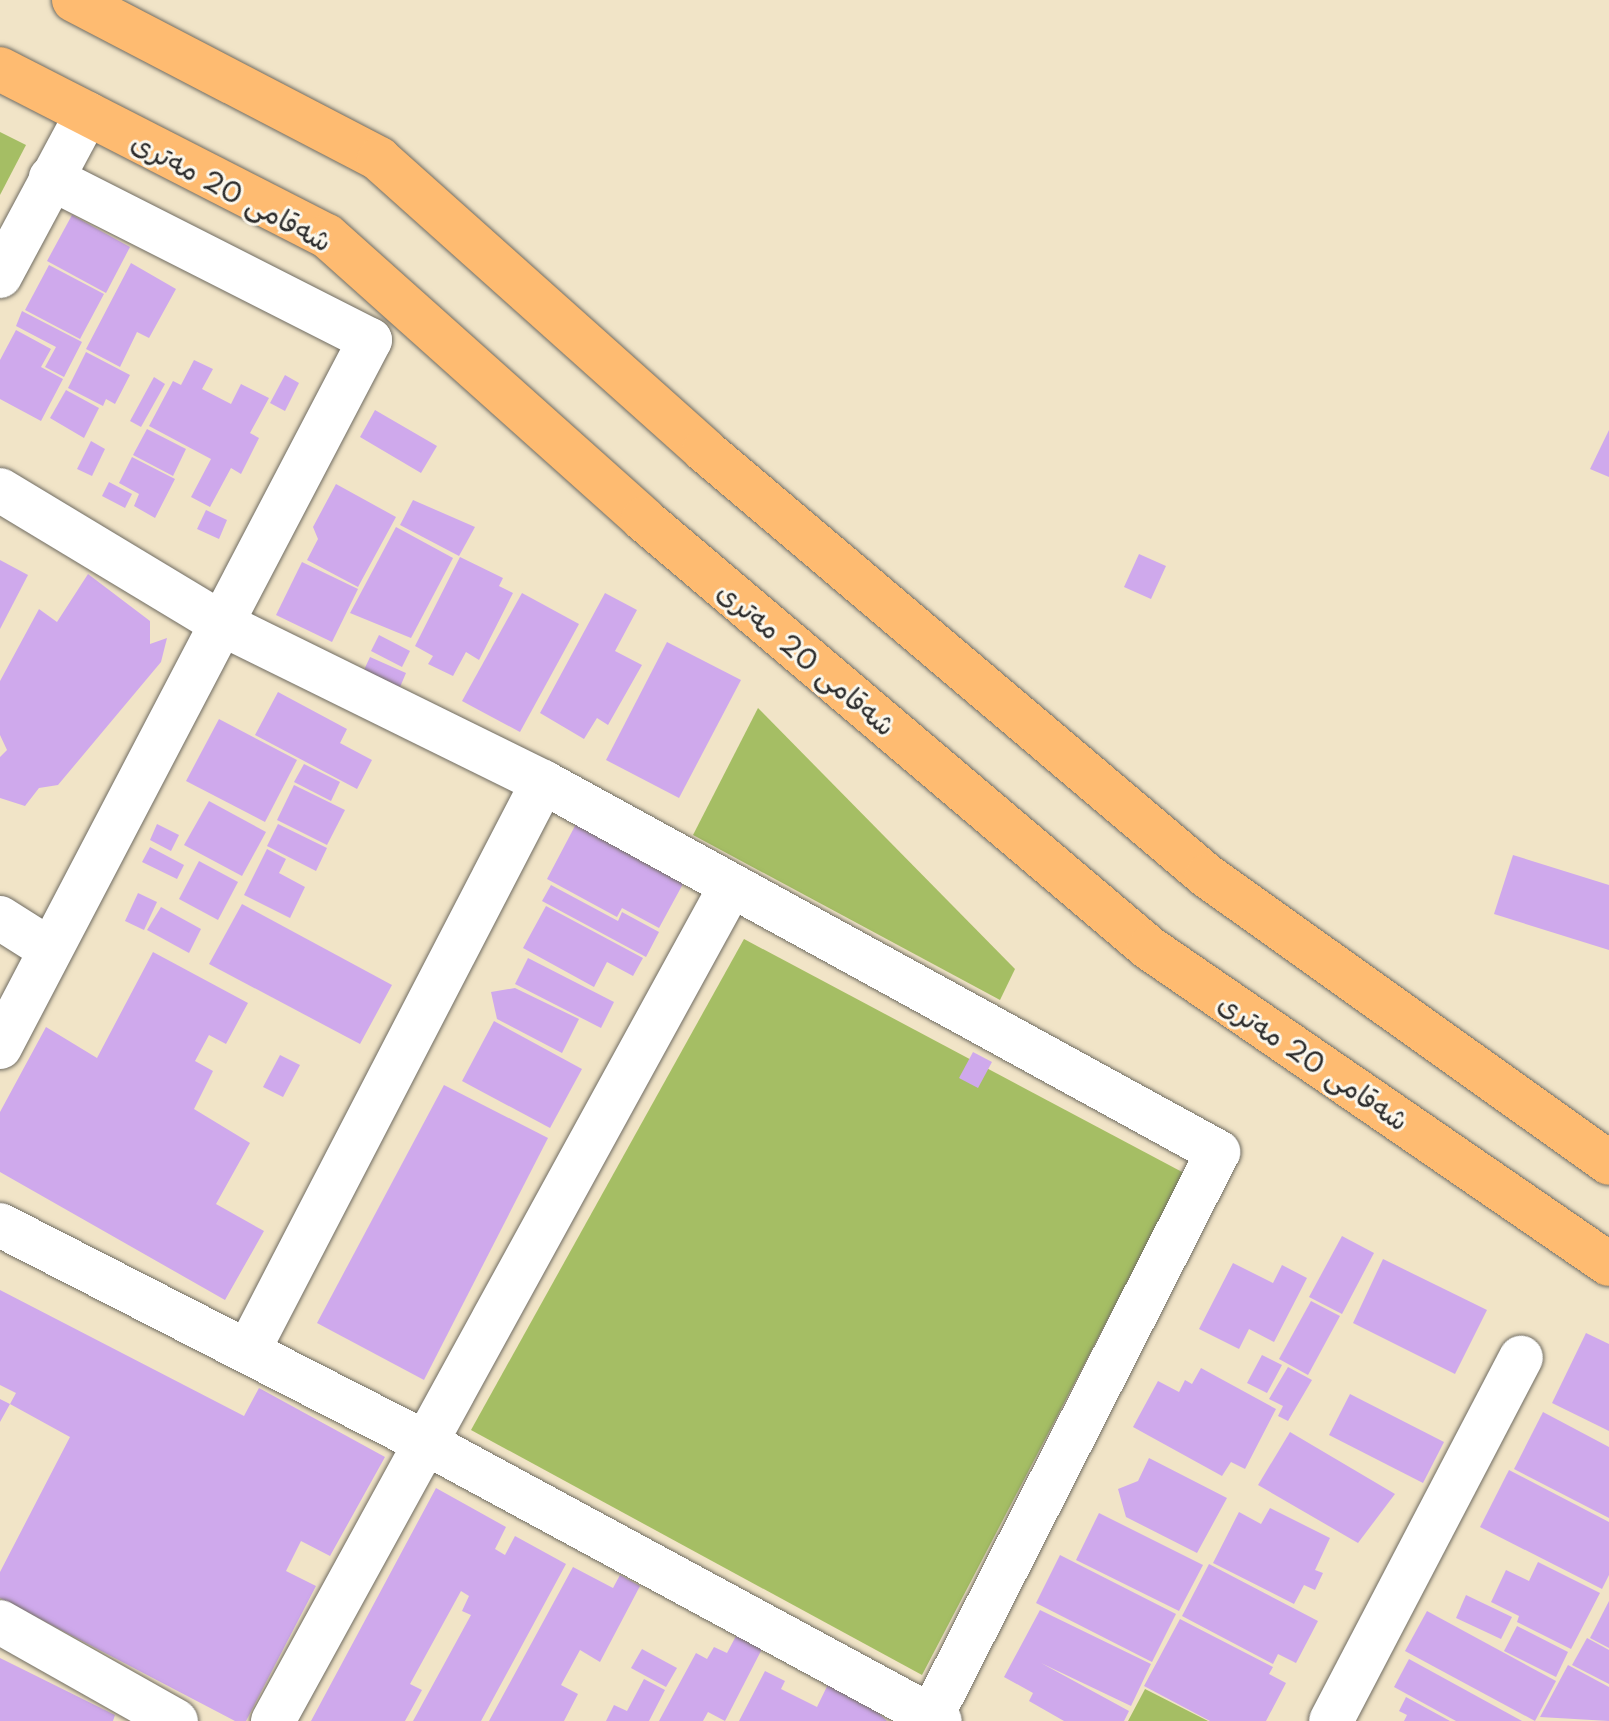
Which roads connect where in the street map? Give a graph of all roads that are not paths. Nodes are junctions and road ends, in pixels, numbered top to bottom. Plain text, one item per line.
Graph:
1 (74, 0) edge
2 (0, 69) edge
3 (87, 114) junction
4 (51, 178) junction
5 (0, 276) edge
6 (0, 490) edge
7 (224, 625) junction
8 (543, 782) junction
9 (731, 886) junction
10 (0, 918) edge
11 (49, 949) junction
12 (0, 1047) edge
13 (1609, 1163) edge
14 (0, 1225) edge
15 (1609, 1264) edge
16 (248, 1351) junction
17 (1521, 1358) dead end
18 (426, 1443) junction
19 (0, 1622) edge
20 (933, 1720) edge
21 (176, 1721) edge
22 (273, 1721) edge
23 (1331, 1721) edge

1 - 13 main road
2 - 3 main road, شەقامی 20 مەتری
3 - 4 street
3 - 15 main road, شەقامی 20 مەتری
4 - 5 street
4 - 7 street
6 - 7 street
7 - 8 street
7 - 11 street
8 - 9 street
8 - 16 street
9 - 18 street
9 - 20 street
10 - 11 street
11 - 12 street
14 - 16 street
16 - 18 street
17 - 23 street
18 - 20 street
18 - 22 street
19 - 21 street

